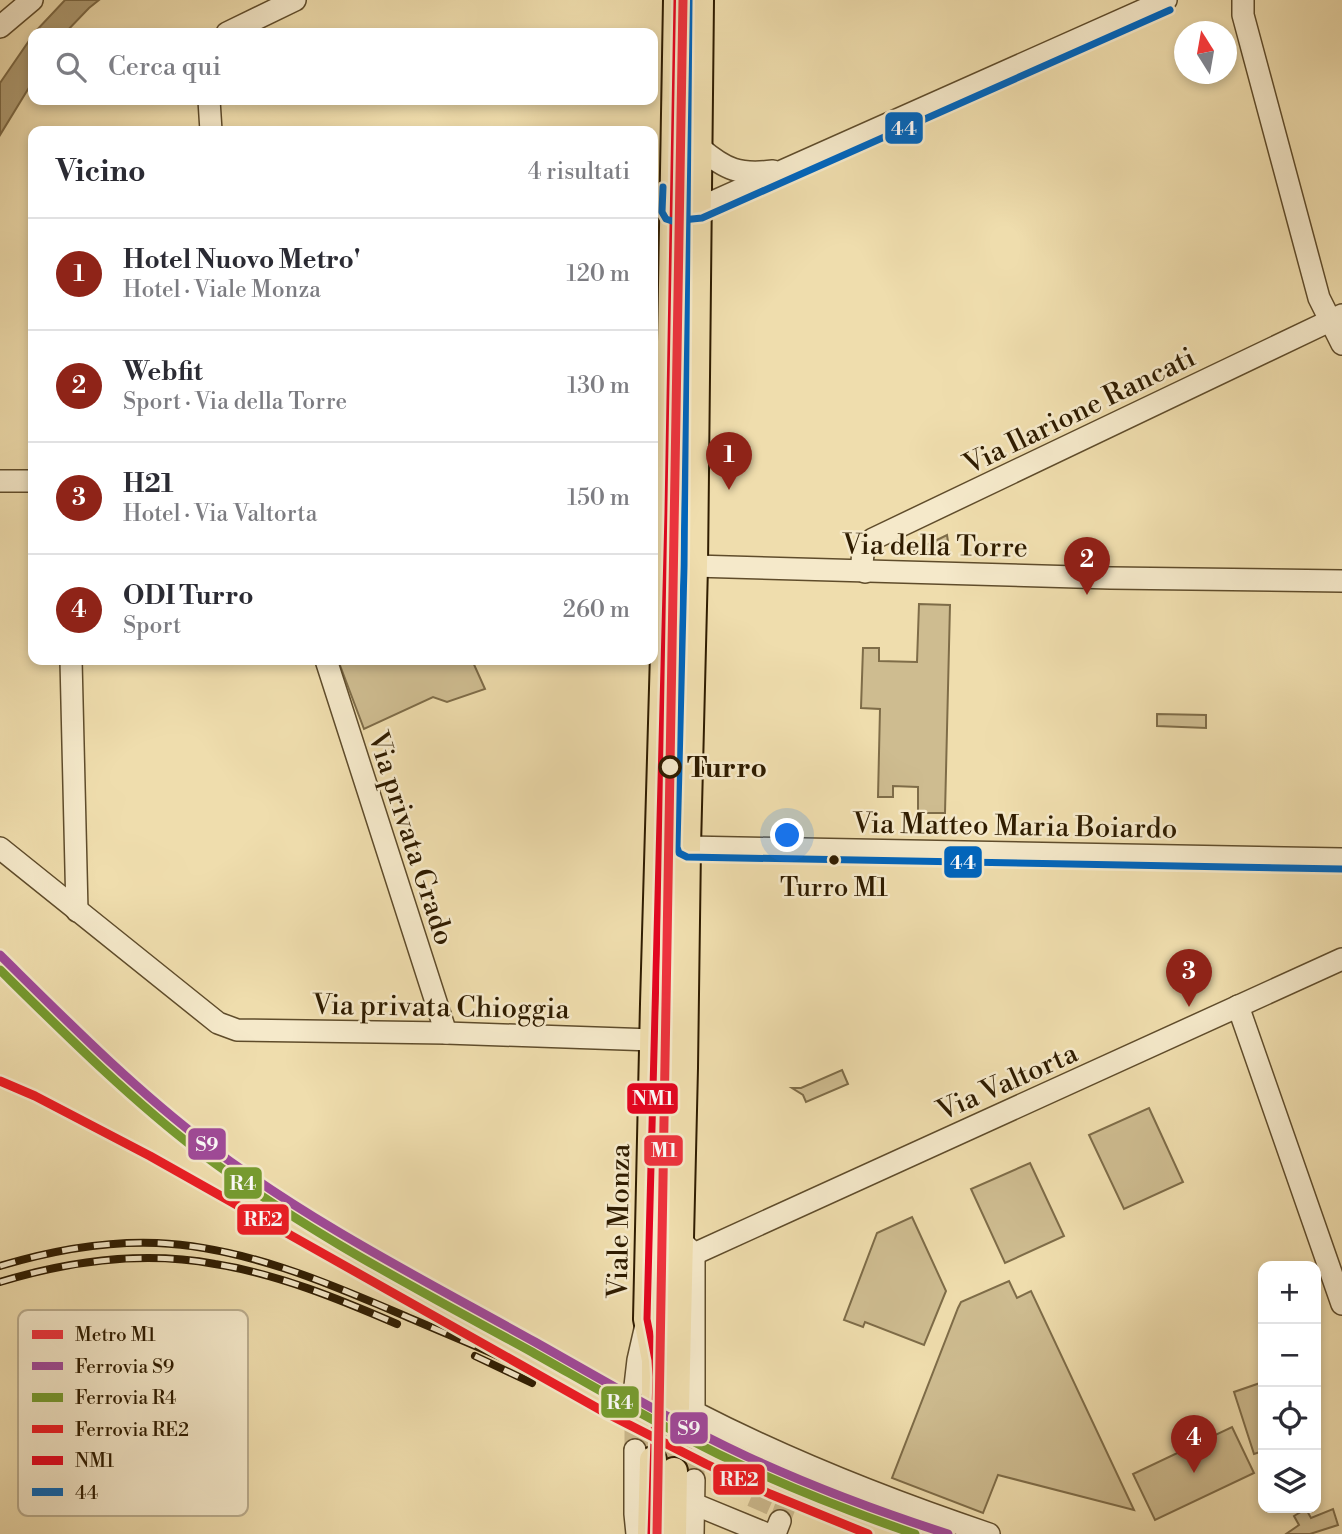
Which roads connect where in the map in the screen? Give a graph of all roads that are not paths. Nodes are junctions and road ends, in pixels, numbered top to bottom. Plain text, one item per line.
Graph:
1 (32, 0) edge
2 (295, 0) edge
3 (700, 0) edge
4 (1166, 0) edge
5 (1243, 0) edge
6 (676, 5) edge
7 (0, 27) edge
8 (237, 28) edge
9 (209, 105) edge
10 (211, 126) edge
11 (700, 148) junction
12 (785, 170) junction
13 (699, 208) junction
14 (1336, 318) edge
15 (1342, 344) edge
16 (661, 463) edge
17 (0, 481) edge
18 (28, 481) edge
19 (694, 566) junction
20 (865, 572) junction
21 (1342, 581) edge
22 (71, 665) edge
23 (328, 665) edge
24 (658, 846) junction
25 (687, 847) junction
26 (0, 848) edge
27 (1342, 859) edge
28 (77, 911) junction
29 (1342, 959) edge
30 (1238, 1006) junction
31 (446, 1033) junction
32 (653, 1040) junction
33 (685, 1041) junction
34 (687, 1246) junction
35 (1342, 1304) edge
36 (671, 1404) junction
37 (664, 1465) junction
38 (694, 1504) junction
39 (766, 1525) edge
40 (637, 1534) edge
41 (651, 1534) edge
42 (673, 1534) edge
43 (694, 1534) edge
44 (989, 1534) edge

1 - 7 street
2 - 8 street
3 - 11 main road
4 - 12 street
5 - 14 street
6 - 16 main road, Viale Monza
9 - 10 street
11 - 12 street
11 - 13 main road
12 - 13 street
13 - 19 main road
14 - 15 street
14 - 20 street, Via Ilarione Rancati
16 - 24 main road, Viale Monza
17 - 18 street
19 - 20 street, Via della Torre
19 - 25 main road
20 - 21 street, Via della Torre
22 - 28 street
23 - 31 street, Via privata Grado
24 - 25 main road
24 - 32 main road, Viale Monza
25 - 27 street, Via Matteo Maria Boiardo
25 - 33 main road
26 - 28 street
28 - 31 street, Via privata Chioggia
29 - 30 street, Via Valtorta
30 - 34 street, Via Valtorta
30 - 35 street
31 - 32 street, Via privata Chioggia
32 - 33 main road
32 - 36 main road, Viale Monza
33 - 34 main road
34 - 36 main road
36 - 44 street
37 - 38 street
37 - 40 street
37 - 41 main road
37 - 42 main road
38 - 39 street
38 - 43 street

